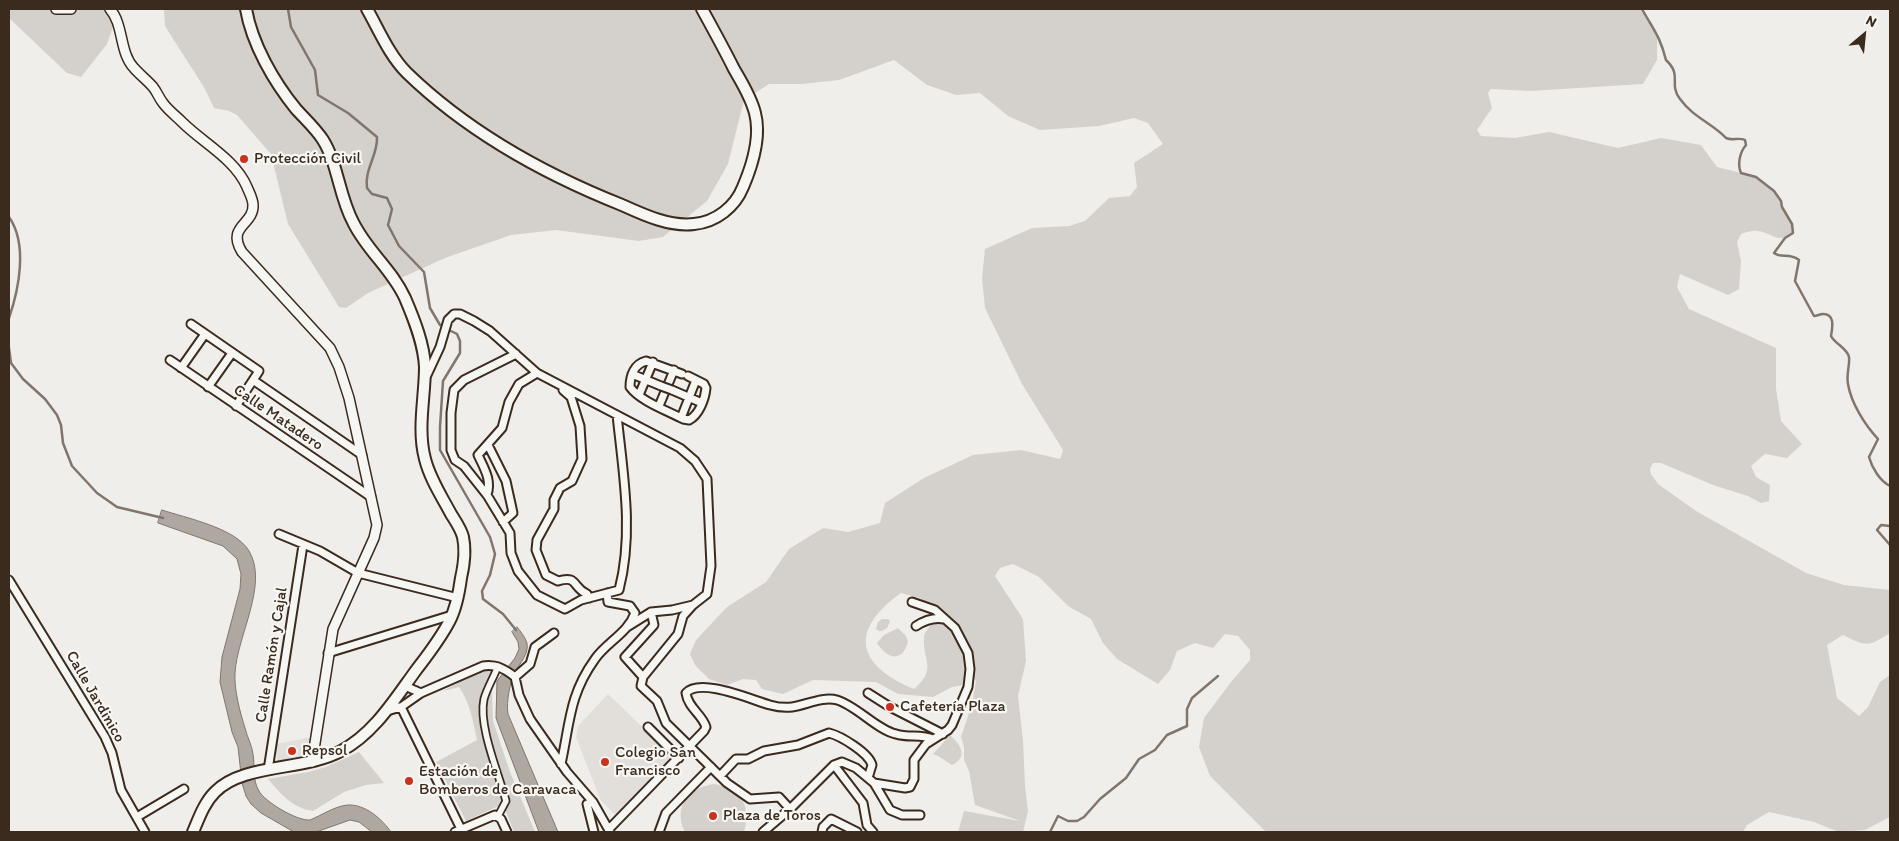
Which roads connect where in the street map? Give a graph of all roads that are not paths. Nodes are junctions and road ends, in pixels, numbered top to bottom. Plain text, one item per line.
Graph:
1 (56, 9) edge
2 (71, 9) edge
3 (110, 9) edge
4 (246, 9) edge
5 (367, 9) edge
6 (702, 9) edge
7 (191, 324) dead end
8 (204, 334) junction
9 (232, 353) junction
10 (516, 354) junction
11 (170, 360) dead end
12 (653, 362) junction
13 (181, 368) junction
14 (674, 370) junction
15 (537, 373) junction
16 (632, 374) junction
17 (646, 379) junction
18 (253, 380) junction
19 (696, 380) junction
20 (424, 383) junction
21 (556, 383) junction
22 (208, 387) junction
23 (639, 395) junction
24 (689, 398) junction
25 (702, 403) junction
26 (236, 406) junction
27 (659, 406) junction
28 (617, 415) junction
29 (681, 418) junction
30 (488, 444) junction
31 (362, 455) junction
32 (487, 494) junction
33 (370, 497) junction
34 (503, 522) junction
35 (279, 534) dead end
36 (303, 545) junction
37 (358, 573) junction
38 (9, 580) edge
39 (607, 593) junction
40 (458, 598) junction
41 (589, 598) junction
42 (912, 602) dead end
43 (693, 605) junction
44 (651, 612) junction
45 (452, 615) junction
46 (946, 620) junction
47 (916, 626) dead end
48 (627, 627) junction
49 (554, 633) dead end
50 (328, 653) junction
51 (502, 668) junction
52 (515, 676) junction
53 (643, 677) junction
54 (406, 687) junction
55 (421, 693) junction
56 (868, 693) dead end
57 (410, 700) junction
58 (399, 702) junction
59 (648, 727) dead end
60 (943, 734) junction
61 (934, 739) junction
62 (690, 747) junction
63 (679, 758) junction
64 (312, 762) junction
65 (561, 764) junction
66 (834, 765) junction
67 (711, 766) junction
68 (265, 771) junction
69 (720, 776) junction
70 (871, 781) junction
71 (184, 789) dead end
72 (593, 802) junction
73 (790, 809) junction
74 (920, 815) dead end
75 (498, 816) junction
76 (138, 817) junction
77 (458, 831) edge
78 (609, 831) edge
79 (145, 832) edge
80 (193, 832) edge
81 (507, 832) edge
82 (594, 832) edge
83 (659, 832) edge
84 (763, 832) edge
85 (822, 832) edge
86 (857, 832) edge
87 (873, 832) edge

1 - 2 street
3 - 31 street
4 - 20 main road
5 - 6 main road
7 - 8 street
8 - 9 street
8 - 13 street
9 - 18 street
9 - 22 street
10 - 15 street
10 - 20 street
10 - 32 street
11 - 13 street, Calle Matadero
12 - 14 street
12 - 16 street
12 - 17 street
13 - 22 street, Calle Matadero
14 - 19 street
14 - 27 street
15 - 21 street
15 - 30 street
16 - 17 street
16 - 23 street
17 - 23 street
17 - 24 street, bridge
18 - 26 street
18 - 31 street
19 - 24 street
19 - 25 street
20 - 40 main road
21 - 28 street
21 - 41 street
22 - 26 street, Calle Matadero
23 - 27 street
24 - 25 street
24 - 29 street
25 - 29 street
26 - 33 street, Calle Matadero
27 - 29 street
28 - 39 street
28 - 43 street
30 - 32 street
30 - 34 street
31 - 33 street
32 - 34 street
33 - 37 street
34 - 41 street
35 - 36 street
36 - 37 street
36 - 68 street, Calle Ramón y Cajal
37 - 40 street
37 - 50 street
38 - 76 street, Calle Jardinico
39 - 41 street
39 - 48 street
40 - 45 main road
42 - 46 street
43 - 44 street
43 - 53 street
44 - 48 street
44 - 53 street
45 - 50 street
45 - 54 main road
46 - 47 street
46 - 60 street
48 - 65 street
49 - 52 street
50 - 64 street
51 - 52 street
51 - 55 street
51 - 75 street
52 - 65 street
53 - 62 street
54 - 55 street
54 - 57 street
54 - 58 main road
55 - 57 street
56 - 60 street
57 - 58 street
58 - 64 main road
58 - 77 street
59 - 63 street
60 - 61 street
61 - 62 street
61 - 70 street
62 - 63 street
62 - 67 street
63 - 78 street
64 - 68 main road
65 - 72 street
66 - 70 street
66 - 73 street
66 - 87 street
67 - 69 street
67 - 83 street
68 - 80 main road
69 - 70 street
69 - 73 street
70 - 74 street
71 - 76 street
72 - 78 street
72 - 82 street
73 - 84 street
75 - 77 street
75 - 81 street
76 - 79 street, Calle Jardinico
85 - 86 street

